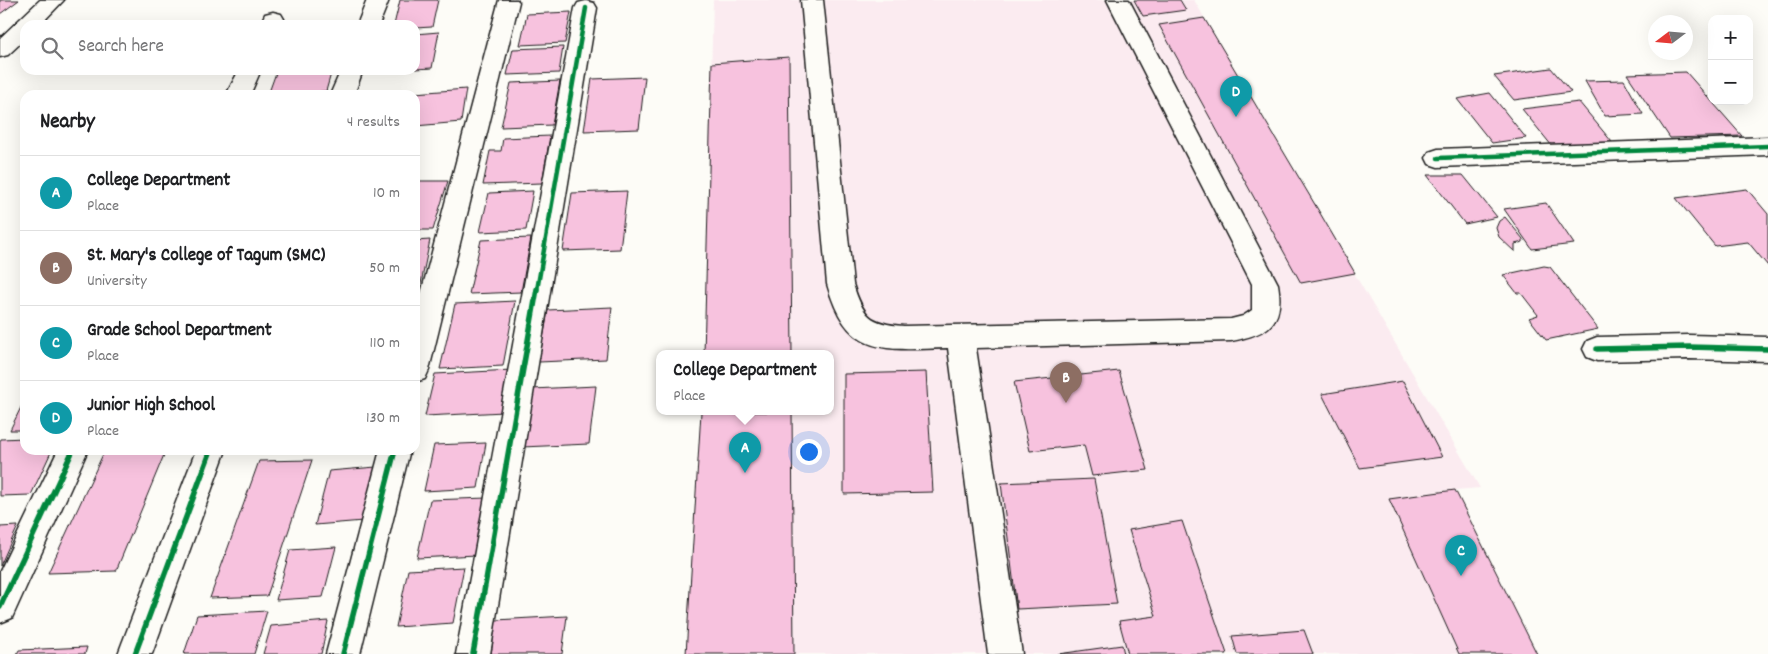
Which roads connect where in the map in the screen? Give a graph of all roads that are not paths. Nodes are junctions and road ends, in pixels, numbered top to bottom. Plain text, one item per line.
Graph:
1 (54, 0) edge
2 (378, 0) edge
3 (812, 0) edge
4 (1118, 0) edge
5 (508, 2) dead end
6 (586, 8) dead end
7 (32, 20) edge
8 (370, 20) edge
9 (20, 32) edge
10 (0, 50) edge
11 (248, 75) edge
12 (350, 75) edge
13 (240, 90) edge
14 (344, 90) edge
15 (1768, 146) edge
16 (1438, 158) dead end
17 (960, 336) junction
18 (1768, 349) edge
19 (420, 350) edge
20 (1596, 350) dead end
21 (71, 455) edge
22 (209, 455) edge
23 (394, 455) edge
24 (0, 607) edge
25 (135, 654) edge
26 (344, 654) edge
27 (473, 654) edge
28 (1005, 654) edge

1 - 7 street
2 - 8 street
3 - 17 street
4 - 17 street
5 - 19 street
6 - 27 street
9 - 10 street
11 - 13 street
12 - 14 street
15 - 16 street
17 - 28 street
18 - 20 street
21 - 24 street
22 - 25 street
23 - 26 street

